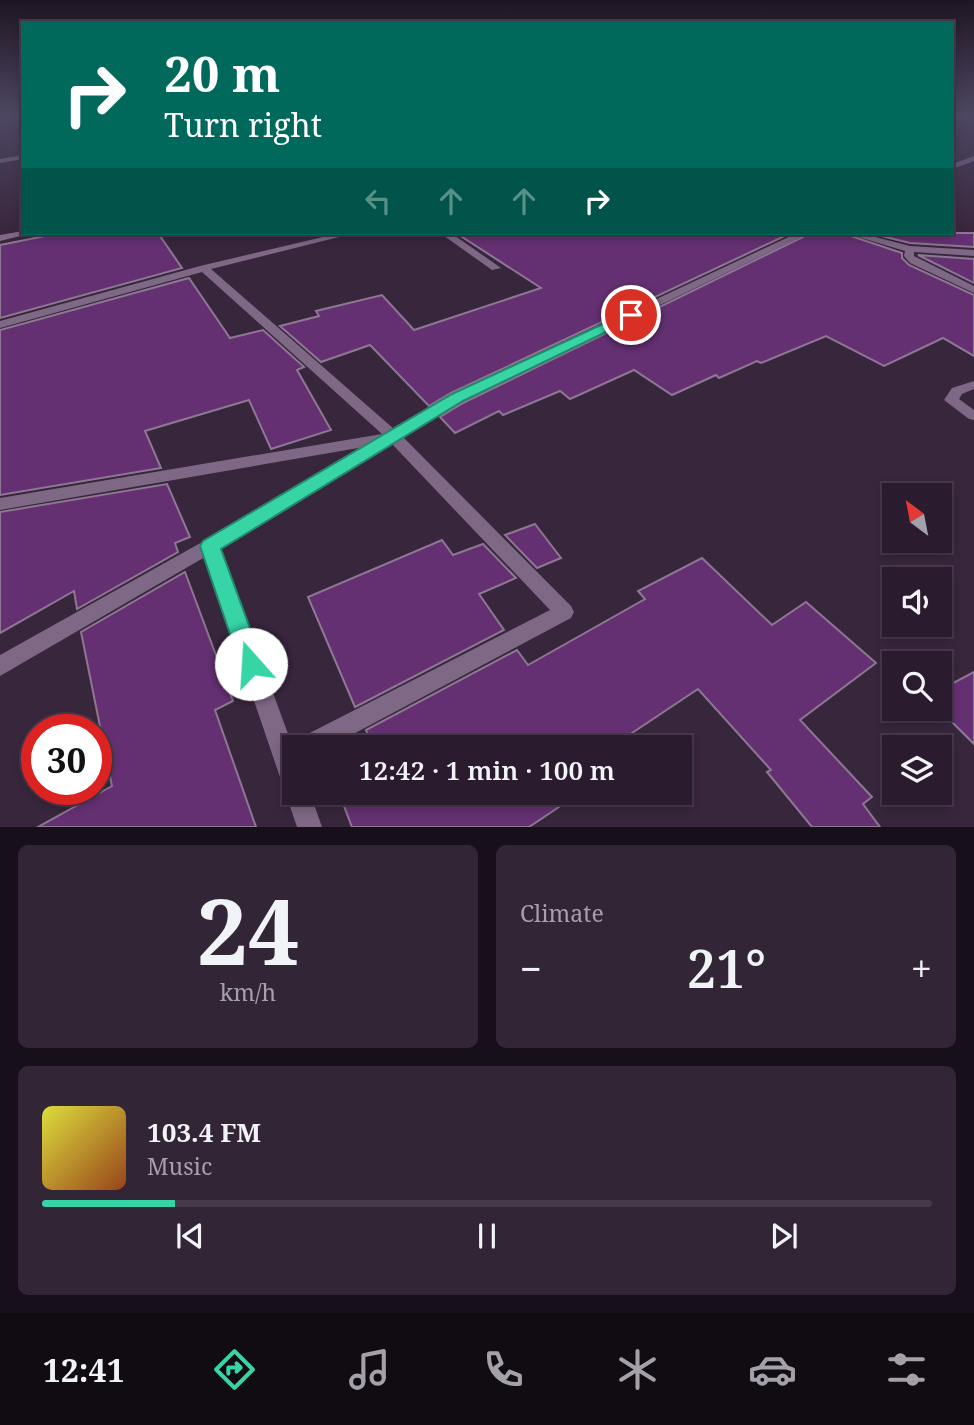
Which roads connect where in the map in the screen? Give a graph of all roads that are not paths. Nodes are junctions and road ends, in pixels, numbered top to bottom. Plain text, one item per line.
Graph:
1 (21, 157) edge
2 (974, 158) edge
3 (0, 161) edge
4 (954, 166) edge
5 (21, 234) edge
6 (342, 235) edge
7 (447, 235) edge
8 (800, 235) edge
9 (858, 235) edge
10 (0, 238) edge
11 (910, 249) junction
12 (974, 253) edge
13 (204, 268) junction
14 (496, 268) dead end
15 (974, 290) edge
16 (0, 325) edge
17 (974, 385) edge
18 (974, 416) edge
19 (394, 437) junction
20 (0, 504) edge
21 (210, 546) junction
22 (0, 666) edge
23 (329, 735) edge
24 (282, 737) edge
25 (302, 805) edge
26 (310, 827) edge

1 - 3 street
2 - 4 street
5 - 10 street
6 - 13 street
7 - 14 street
8 - 19 street
9 - 11 street
11 - 12 street
11 - 15 street
13 - 16 street
13 - 19 street
17 - 18 street
19 - 20 street
19 - 21 street
19 - 23 street
21 - 22 street
21 - 24 street
25 - 26 street

